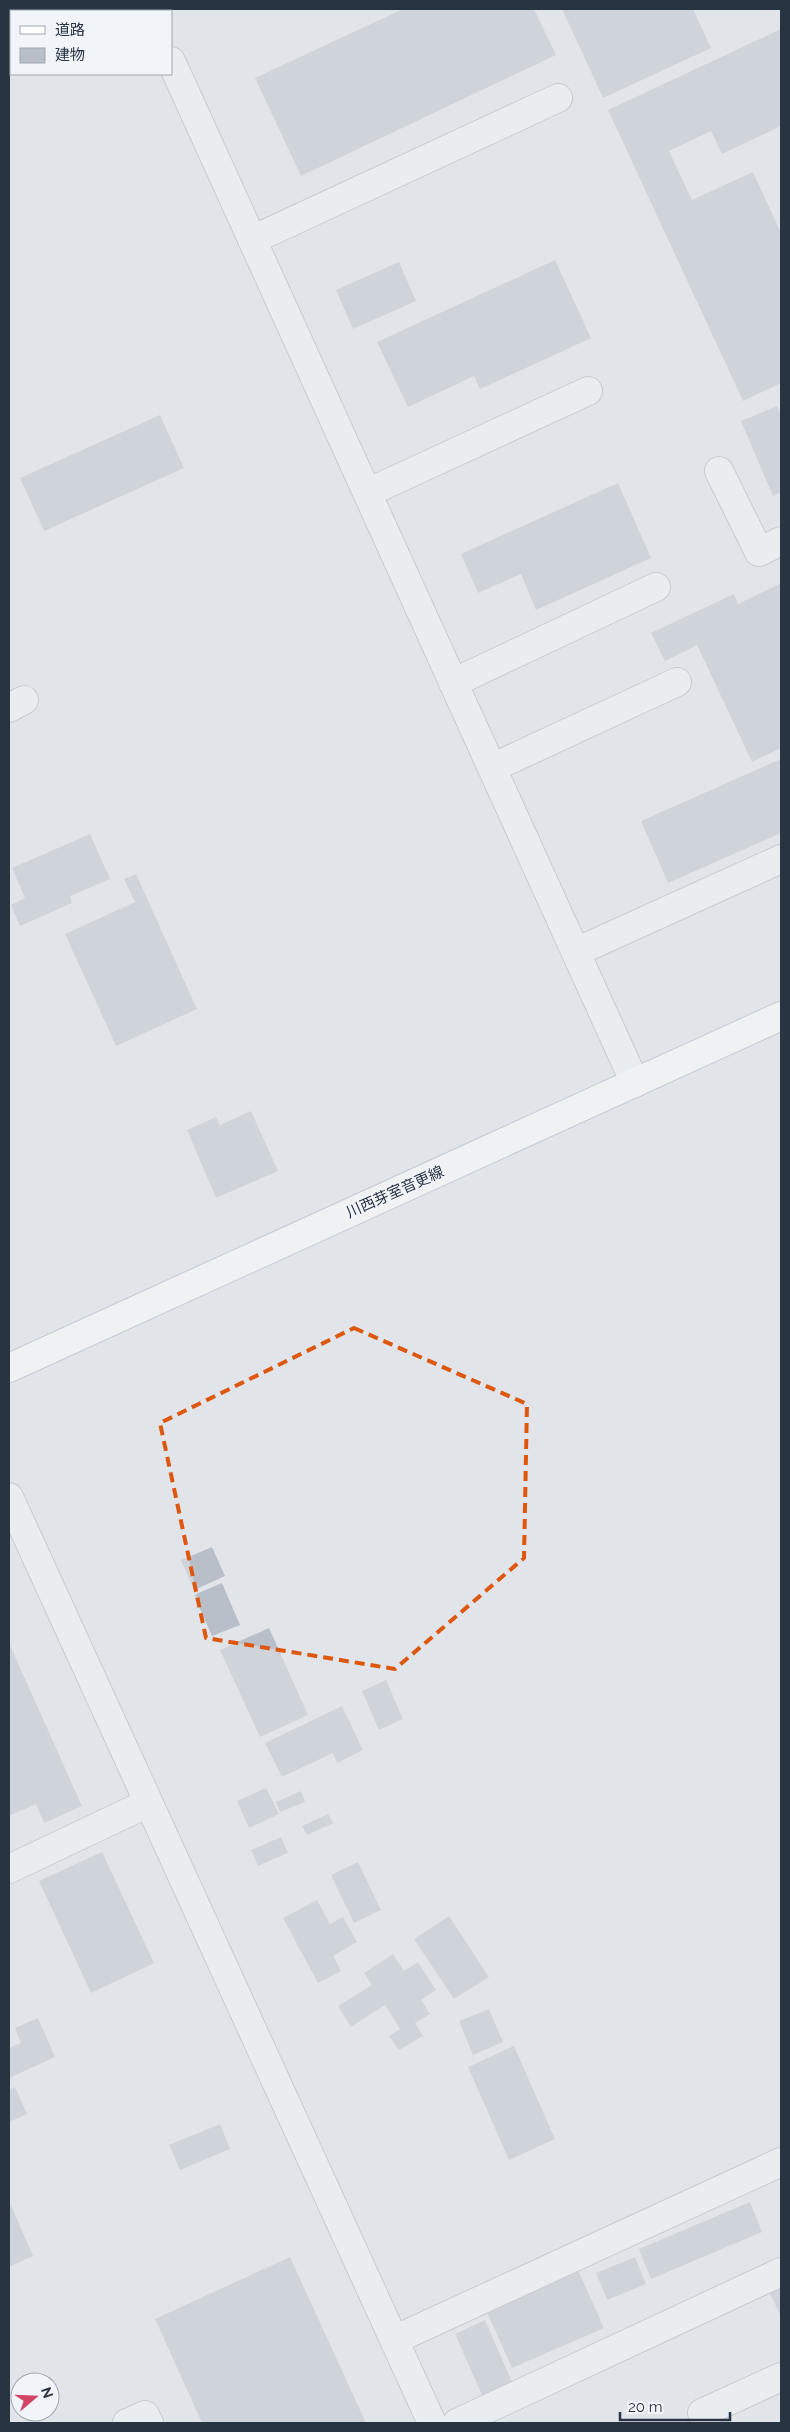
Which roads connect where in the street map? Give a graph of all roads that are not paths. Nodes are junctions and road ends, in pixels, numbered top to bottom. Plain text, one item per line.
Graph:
1 (172, 63) edge
2 (558, 98) dead end
3 (252, 240) junction
4 (588, 391) dead end
5 (720, 470) dead end
6 (367, 493) junction
7 (781, 541) edge
8 (656, 587) dead end
9 (677, 682) dead end
10 (453, 683) junction
11 (492, 768) junction
12 (781, 859) edge
13 (576, 952) junction
14 (781, 1016) edge
15 (635, 1083) junction
16 (9, 1368) edge
17 (9, 1497) edge
18 (148, 1803) junction
19 (9, 1869) edge
20 (781, 2162) edge
21 (781, 2272) edge
22 (394, 2340) junction
23 (781, 2376) edge
24 (127, 2423) edge
25 (149, 2423) edge
26 (432, 2423) edge
27 (456, 2423) edge
28 (707, 2423) edge

1 - 3 street
2 - 3 street
3 - 6 street
4 - 6 street
5 - 7 street
6 - 10 street
8 - 10 street
9 - 11 street
10 - 11 street
11 - 13 street
12 - 13 street
13 - 15 street
14 - 15 main road, 川西芽室音更線
15 - 16 main road, 川西芽室音更線
17 - 18 street
18 - 19 street
18 - 22 street
20 - 22 street
21 - 27 street
22 - 26 street
23 - 28 street
24 - 25 street

